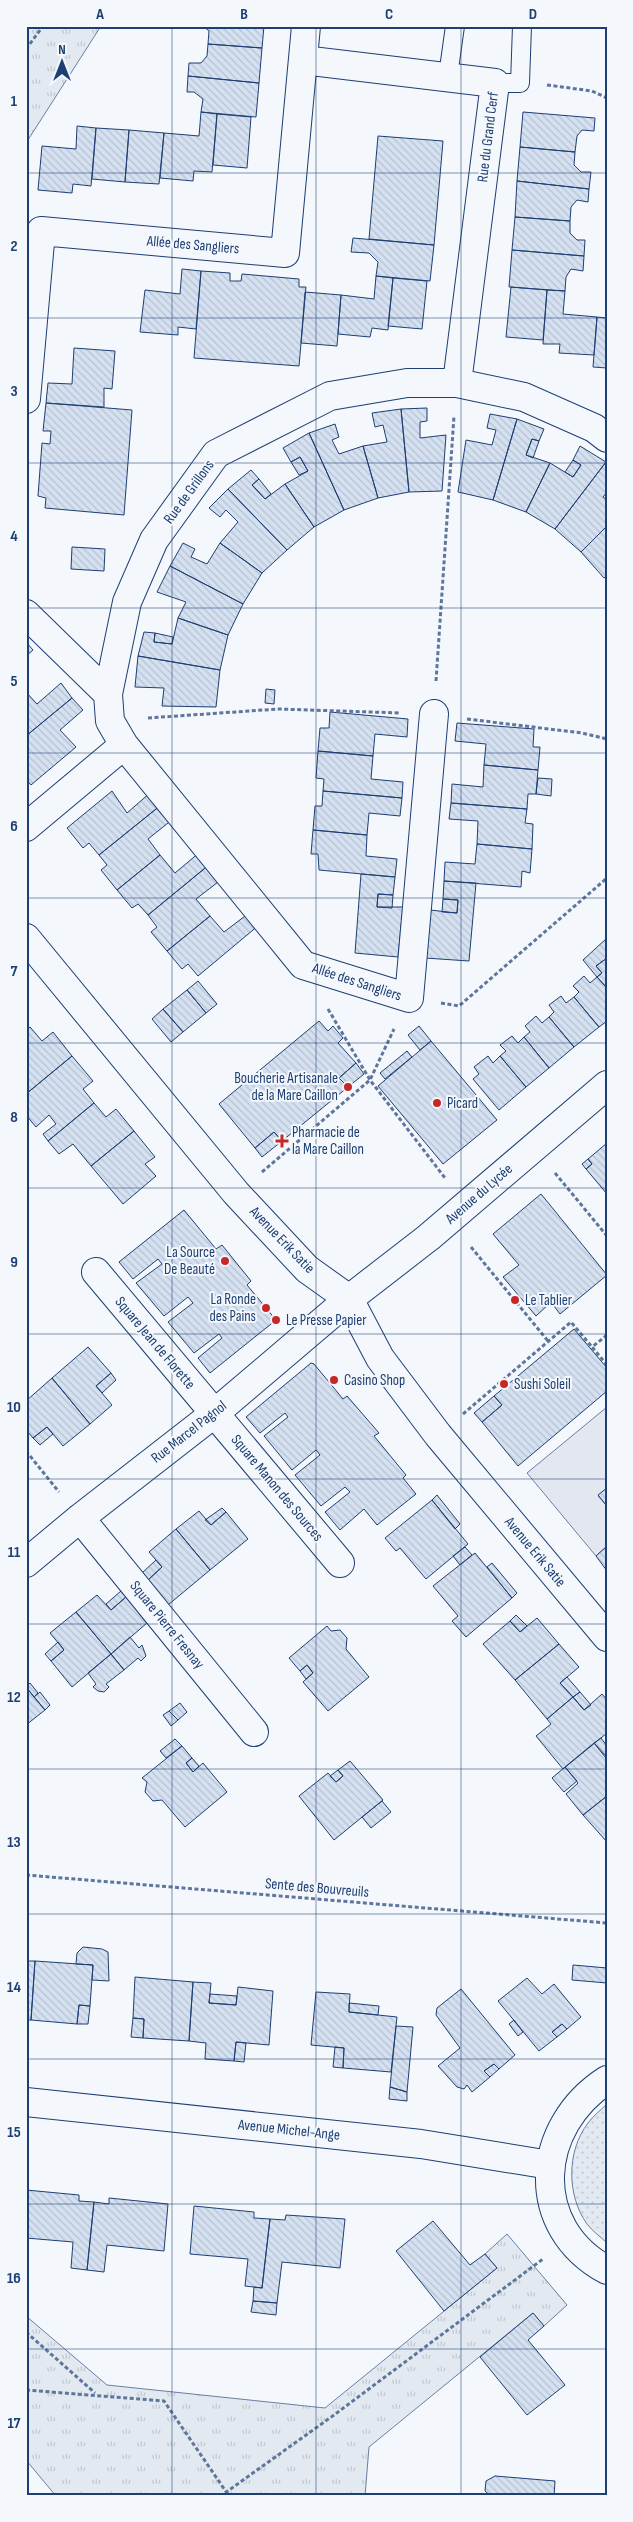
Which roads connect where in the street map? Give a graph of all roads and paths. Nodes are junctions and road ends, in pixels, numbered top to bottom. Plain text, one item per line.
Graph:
1 (43, 26) edge
2 (306, 26) edge
3 (455, 26) edge
4 (522, 26) edge
5 (26, 49) edge
6 (303, 60) junction
7 (448, 76) junction
8 (508, 82) junction
9 (607, 98) edge
10 (456, 383) junction
11 (26, 399) edge
12 (607, 438) edge
13 (26, 614) edge
14 (108, 694) junction
15 (434, 714) junction
16 (110, 721) junction
17 (607, 739) edge
18 (124, 745) junction
19 (26, 827) edge
20 (607, 878) edge
21 (26, 938) edge
22 (303, 965) junction
23 (409, 998) junction
24 (370, 1080) junction
25 (607, 1085) edge
26 (534, 1147) junction
27 (236, 1193) junction
28 (457, 1212) junction
29 (607, 1236) edge
30 (96, 1272) dead end
31 (349, 1299) junction
32 (607, 1335) edge
33 (548, 1341) junction
34 (592, 1347) junction
35 (607, 1365) edge
36 (215, 1413) junction
37 (438, 1435) junction
38 (26, 1451) edge
39 (80, 1518) junction
40 (26, 1563) edge
41 (340, 1563) dead end
42 (607, 1637) edge
43 (254, 1732) dead end
44 (26, 1875) edge
45 (607, 1922) edge
46 (607, 2080) edge
47 (26, 2102) edge
48 (550, 2165) junction
49 (570, 2239) junction
50 (607, 2270) edge
51 (26, 2332) edge
52 (26, 2390) edge
53 (95, 2394) junction
54 (227, 2494) edge

1 - 5 path
2 - 6 street, Allée des Sangliers
3 - 7 lane
4 - 8 lane
6 - 7 street, Rue du Grand Cerf
6 - 11 street, Allée des Sangliers
7 - 8 street, Rue du Grand Cerf
8 - 9 path
8 - 10 street, Rue du Grand Cerf
10 - 12 street, Rue de Grillons
10 - 14 street, Rue de Grillons
10 - 15 path
13 - 14 street
14 - 16 street, Rue de Grillons
15 - 16 path
15 - 17 path
15 - 23 street, Allée des Sangliers
16 - 18 street, Rue de Grillons
18 - 19 street
18 - 22 street, Allée des Sangliers
20 - 23 path
21 - 27 street, Avenue Erik Satie
22 - 23 street, Allée des Sangliers
22 - 24 path
23 - 24 path
24 - 27 path
24 - 28 path
25 - 26 street, Avenue du Lycée
26 - 28 street, Avenue du Lycée
26 - 29 path
27 - 31 street, Avenue Erik Satie
28 - 31 street, Avenue du Lycée
28 - 33 path
30 - 36 street, Square Jean de Florette
31 - 36 street, Rue Marcel Pagnol
31 - 37 street, Avenue Erik Satie
32 - 34 path
33 - 34 path
33 - 37 path
34 - 35 path
36 - 39 street, Rue Marcel Pagnol
36 - 41 street, Square Manon des Sources
37 - 42 street, Avenue Erik Satie
38 - 39 path
39 - 40 street, Rue Marcel Pagnol
39 - 43 street, Square Pierre Fresnay
44 - 45 path, Sente des Bouvreuils
46 - 48 street
47 - 48 street, Avenue Michel-Ange
48 - 49 street
49 - 50 street
49 - 54 path
51 - 53 path
52 - 53 path
53 - 54 path

